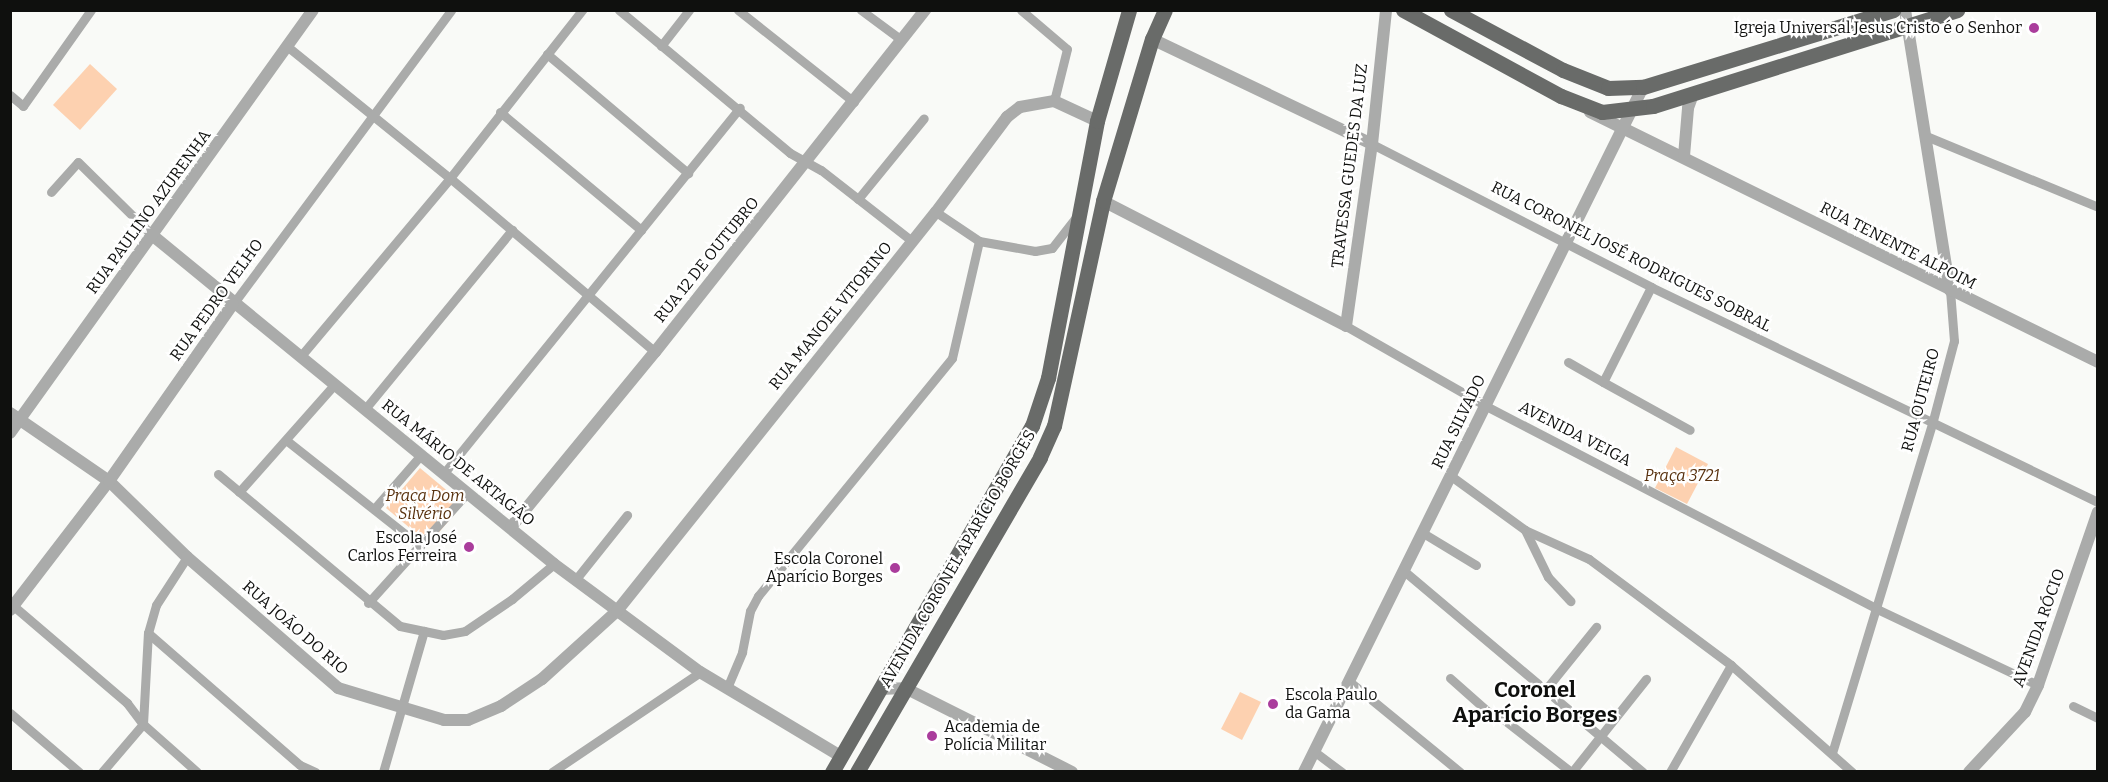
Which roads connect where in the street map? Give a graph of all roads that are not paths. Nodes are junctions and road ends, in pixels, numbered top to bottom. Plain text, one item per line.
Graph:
1 (91, 10) edge
2 (313, 10) edge
3 (451, 10) edge
4 (582, 10) edge
5 (619, 10) edge
6 (689, 10) edge
7 (738, 10) edge
8 (861, 10) edge
9 (925, 10) edge
10 (1021, 10) edge
11 (1129, 10) edge
12 (1138, 10) edge
13 (1157, 10) edge
14 (1165, 10) edge
15 (1386, 10) edge
16 (1403, 10) edge
17 (1451, 10) edge
18 (1893, 10) edge
19 (1905, 10) edge
20 (1957, 10) edge
21 (1908, 27) junction
22 (900, 39) junction
23 (1152, 39) junction
24 (661, 45) junction
25 (288, 47) junction
26 (548, 54) junction
27 (1643, 87) junction
28 (1693, 94) junction
29 (10, 95) edge
30 (1561, 96) junction
31 (1054, 101) junction
32 (854, 102) junction
33 (740, 108) junction
34 (1632, 110) junction
35 (500, 112) junction
36 (374, 117) junction
37 (924, 118) dead end
38 (1097, 121) junction
39 (1622, 129) junction
40 (1926, 136) junction
41 (1372, 144) junction
42 (1684, 156) junction
43 (807, 163) junction
44 (688, 173) junction
45 (450, 178) junction
46 (1086, 186) junction
47 (51, 192) dead end
48 (1104, 194) junction
49 (858, 199) junction
50 (2097, 207) edge
51 (1081, 210) junction
52 (936, 212) junction
53 (641, 230) junction
54 (512, 231) junction
55 (152, 235) junction
56 (912, 241) junction
57 (979, 242) junction
58 (1566, 244) junction
59 (1651, 287) junction
60 (1950, 290) junction
61 (587, 296) junction
62 (233, 304) junction
63 (1346, 326) junction
64 (655, 352) junction
65 (300, 357) junction
66 (1568, 362) dead end
67 (2097, 363) edge
68 (1603, 382) junction
69 (333, 386) junction
70 (1486, 406) junction
71 (365, 409) junction
72 (15, 417) edge
73 (1932, 424) junction
74 (1690, 430) dead end
75 (10, 433) edge
76 (286, 440) junction
77 (421, 455) junction
78 (444, 473) junction
79 (218, 474) dead end
80 (1451, 476) junction
81 (109, 481) junction
82 (239, 492) junction
83 (468, 492) junction
84 (2097, 502) edge
85 (374, 509) junction
86 (2097, 512) edge
87 (627, 515) dead end
88 (511, 527) junction
89 (1525, 530) junction
90 (1423, 533) junction
91 (420, 546) junction
92 (187, 557) junction
93 (554, 564) junction
94 (1476, 565) dead end
95 (1404, 571) junction
96 (576, 579) junction
97 (1570, 601) dead end
98 (368, 603) junction
99 (12, 606) edge
100 (1877, 609) junction
101 (617, 611) junction
102 (1596, 627) dead end
103 (424, 631) junction
104 (148, 633) junction
105 (1731, 665) junction
106 (700, 672) junction
107 (1450, 678) dead end
108 (1646, 680) dead end
109 (1350, 682) junction
110 (2038, 685) junction
111 (727, 688) junction
112 (880, 688) junction
113 (905, 688) junction
114 (1545, 689) junction
115 (2073, 706) dead end
116 (400, 708) junction
117 (10, 713) edge
118 (2097, 718) edge
119 (143, 724) junction
120 (1602, 737) junction
121 (1314, 752) junction
122 (1832, 753) junction
123 (842, 757) junction
124 (79, 771) edge
125 (102, 771) edge
126 (197, 771) edge
127 (315, 771) edge
128 (382, 771) edge
129 (552, 771) edge
130 (832, 771) edge
131 (856, 771) edge
132 (1072, 771) edge
133 (1305, 771) edge
134 (1341, 771) edge
135 (1460, 771) edge
136 (1572, 771) edge
137 (1643, 771) edge
138 (1670, 771) edge
139 (1852, 771) edge
140 (1969, 771) edge

1 - 29 street
2 - 25 street, RUA PAULINO AZURENHA
3 - 36 street, RUA PEDRO VELHO
4 - 26 street
5 - 24 street
6 - 24 street
7 - 32 street
8 - 22 street
9 - 22 street, RUA 12 DE OUTUBRO
10 - 31 street
11 - 38 main road, AVENIDA CORONEL APARÍCIO BORGES
12 - 46 main road
13 - 48 main road
14 - 23 main road, AVENIDA CORONEL APARÍCIO BORGES
15 - 41 street, TRAVESSA GUEDES DA LUZ
16 - 30 main road
17 - 27 main road
18 - 27 main road
19 - 21 street, RUA OUTEIRO
20 - 21 main road
21 - 28 main road
21 - 40 street, RUA OUTEIRO
22 - 32 street, RUA 12 DE OUTUBRO
23 - 41 street, RUA CORONEL JOSÉ RODRIGUES SOBRAL
23 - 48 main road, AVENIDA CORONEL APARÍCIO BORGES
24 - 33 street
25 - 36 street
25 - 55 street, RUA PAULINO AZURENHA
26 - 35 street
26 - 44 street
27 - 34 street, RUA SILVADO
28 - 34 main road
28 - 42 street
30 - 34 main road
30 - 39 street, RUA TENENTE ALPOIM
31 - 38 street
31 - 52 street, RUA MANOEL VITORINO
32 - 43 street, RUA 12 DE OUTUBRO
33 - 43 street
33 - 44 street
34 - 39 street, RUA SILVADO
35 - 45 street
35 - 53 street
36 - 45 street
36 - 62 street, RUA PEDRO VELHO
37 - 49 street
38 - 46 main road, AVENIDA CORONEL APARÍCIO BORGES
39 - 42 street, RUA TENENTE ALPOIM
39 - 58 street, RUA SILVADO
40 - 50 street
40 - 60 street, RUA OUTEIRO
41 - 58 street, RUA CORONEL JOSÉ RODRIGUES SOBRAL
41 - 63 street, TRAVESSA GUEDES DA LUZ
42 - 60 street, RUA TENENTE ALPOIM
43 - 49 street
43 - 64 street, RUA 12 DE OUTUBRO
44 - 53 street
45 - 54 street
45 - 65 street
46 - 51 main road, AVENIDA CORONEL APARÍCIO BORGES
47 - 55 street, RUA MÁRIO DE ARTAGÃO
48 - 63 street, AVENIDA VEIGA
48 - 113 main road, AVENIDA CORONEL APARÍCIO BORGES
49 - 56 street
51 - 57 street
51 - 112 main road, AVENIDA CORONEL APARÍCIO BORGES
52 - 56 street, RUA MANOEL VITORINO
52 - 57 street
53 - 61 street
54 - 61 street
54 - 71 street
55 - 62 street, RUA MÁRIO DE ARTAGÃO
55 - 72 street, RUA PAULINO AZURENHA
56 - 101 street, RUA MANOEL VITORINO
57 - 111 street
58 - 59 street, RUA CORONEL JOSÉ RODRIGUES SOBRAL
58 - 70 street, RUA SILVADO
59 - 68 street
59 - 73 street, RUA CORONEL JOSÉ RODRIGUES SOBRAL
60 - 67 street, RUA TENENTE ALPOIM
60 - 73 street, RUA OUTEIRO
61 - 64 street
61 - 78 street
62 - 65 street, RUA MÁRIO DE ARTAGÃO
62 - 81 street, RUA PEDRO VELHO
63 - 70 street, AVENIDA VEIGA
64 - 88 street, RUA 12 DE OUTUBRO
65 - 69 street, RUA MÁRIO DE ARTAGÃO
66 - 68 street
68 - 74 street
69 - 71 street, RUA MÁRIO DE ARTAGÃO
69 - 76 street
70 - 80 street, RUA SILVADO
70 - 100 street, AVENIDA VEIGA
71 - 77 street, RUA MÁRIO DE ARTAGÃO
72 - 75 street, RUA PAULINO AZURENHA
72 - 81 street, RUA JOÃO DO RIO
73 - 84 street, RUA CORONEL JOSÉ RODRIGUES SOBRAL
73 - 100 street, RUA OUTEIRO
76 - 82 street
76 - 85 street
77 - 78 street, RUA MÁRIO DE ARTAGÃO
77 - 85 street
78 - 83 street, RUA MÁRIO DE ARTAGÃO
79 - 82 street
80 - 89 street
80 - 90 street, RUA SILVADO
81 - 92 street, RUA JOÃO DO RIO
81 - 99 street, RUA PEDRO VELHO
82 - 98 street
83 - 88 street, RUA MÁRIO DE ARTAGÃO
83 - 91 street
85 - 91 street
86 - 110 street, AVENIDA RÓCIO
87 - 96 street
88 - 93 street, RUA MÁRIO DE ARTAGÃO
89 - 97 street
89 - 105 street
90 - 94 street
90 - 95 street, RUA SILVADO
91 - 98 street
92 - 104 street
92 - 116 street, RUA JOÃO DO RIO
93 - 96 street, RUA MÁRIO DE ARTAGÃO
93 - 103 street
95 - 109 street, RUA SILVADO
95 - 114 street
96 - 101 street, RUA MÁRIO DE ARTAGÃO
98 - 103 street
99 - 119 street
100 - 110 street, AVENIDA VEIGA
100 - 122 street, RUA OUTEIRO
101 - 106 street, RUA MÁRIO DE ARTAGÃO
101 - 116 street, RUA JOÃO DO RIO
102 - 114 street
103 - 116 street
104 - 119 street
104 - 127 street
105 - 122 street
105 - 138 street
106 - 111 street, RUA MÁRIO DE ARTAGÃO
106 - 129 street
107 - 136 street
108 - 120 street
109 - 121 street, RUA SILVADO
109 - 135 street
110 - 140 street, AVENIDA RÓCIO
111 - 123 street, RUA MÁRIO DE ARTAGÃO
112 - 113 street
112 - 123 main road, AVENIDA CORONEL APARÍCIO BORGES
113 - 131 main road, AVENIDA CORONEL APARÍCIO BORGES
113 - 132 street
114 - 120 street
115 - 118 street
116 - 128 street
117 - 124 street
119 - 125 street
119 - 126 street
120 - 136 street
120 - 137 street
121 - 133 street, RUA SILVADO
121 - 134 street
122 - 139 street
123 - 130 main road, AVENIDA CORONEL APARÍCIO BORGES

